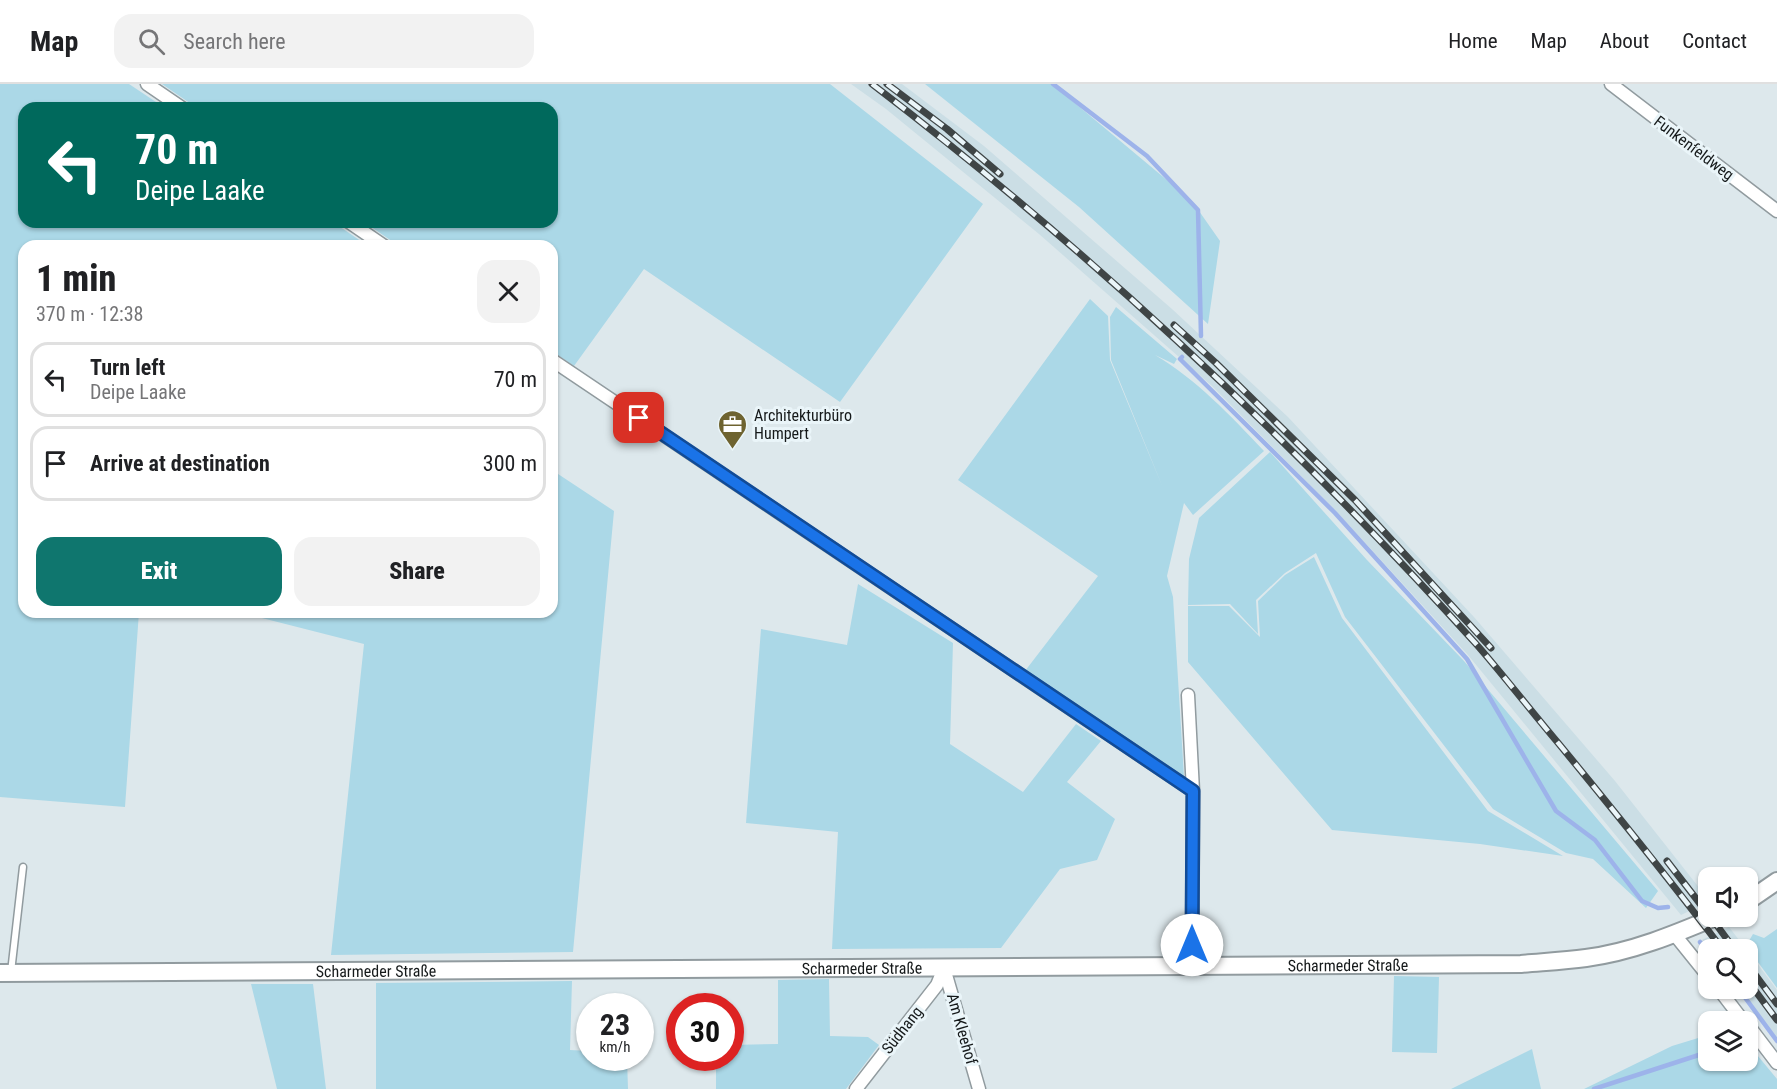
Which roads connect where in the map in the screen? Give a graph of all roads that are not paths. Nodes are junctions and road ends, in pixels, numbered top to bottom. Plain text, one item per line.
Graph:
1 (147, 84) edge
2 (1611, 84) edge
3 (173, 102) edge
4 (1777, 211) edge
5 (358, 228) edge
6 (375, 240) edge
7 (558, 364) edge
8 (1188, 695) dead end
9 (1193, 791) junction
10 (23, 867) dead end
11 (1777, 881) edge
12 (1758, 893) edge
13 (1698, 925) edge
14 (1675, 935) junction
15 (1698, 964) edge
16 (1192, 967) junction
17 (944, 968) junction
18 (6, 973) edge
19 (1726, 999) edge
20 (1736, 1011) edge
21 (1758, 1039) edge
22 (1777, 1063) edge
23 (856, 1089) edge
24 (980, 1089) edge

1 - 3 street
2 - 4 street, Funkenfeldweg
5 - 6 street
7 - 9 street
8 - 9 street
9 - 16 street
10 - 18 lane
11 - 12 street
13 - 14 street, Scharmeder Straße
14 - 15 street
14 - 16 street, Scharmeder Straße
16 - 17 street, Scharmeder Straße
17 - 18 street, Scharmeder Straße
17 - 23 street, Südhang
17 - 24 street, Am Kleehof
19 - 20 street
21 - 22 street

